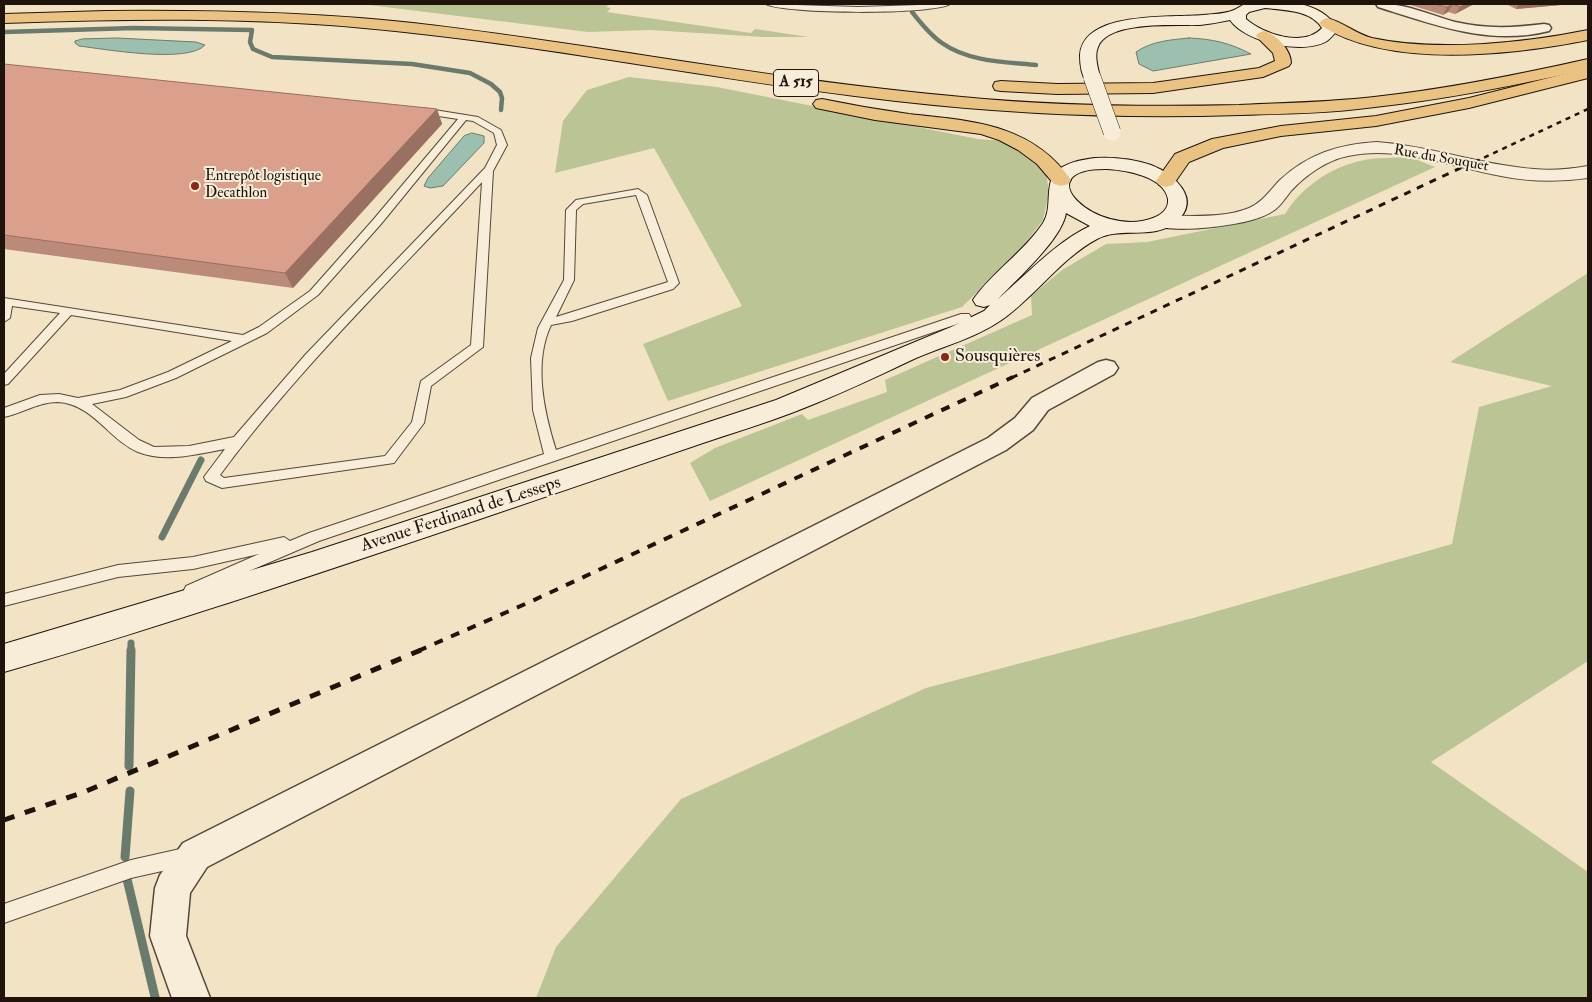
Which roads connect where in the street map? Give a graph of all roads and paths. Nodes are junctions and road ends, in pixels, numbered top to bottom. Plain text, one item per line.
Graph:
1 (285, 4) edge
2 (770, 4) edge
3 (946, 4) edge
4 (1270, 4) edge
5 (1383, 4) edge
6 (930, 5) edge
7 (1313, 8) edge
8 (1241, 13) edge
9 (4, 19) edge
10 (1327, 24) junction
11 (1544, 28) dead end
12 (1588, 34) edge
13 (1264, 36) junction
14 (479, 37) junction
15 (1588, 50) edge
16 (1588, 64) edge
17 (755, 65) junction
18 (822, 71) dead end
19 (1588, 73) edge
20 (1421, 80) dead end
21 (986, 85) dead end
22 (1347, 89) dead end
23 (415, 110) edge
24 (464, 117) junction
25 (1112, 132) junction
26 (1099, 163) junction
27 (1132, 166) junction
28 (488, 171) junction
29 (1588, 172) edge
30 (1166, 182) junction
31 (1060, 187) junction
32 (1179, 200) junction
33 (1255, 212) junction
34 (1162, 222) junction
35 (1110, 225) junction
36 (6, 302) edge
37 (69, 311) junction
38 (966, 317) junction
39 (4, 318) edge
40 (548, 322) junction
41 (245, 338) junction
42 (911, 351) junction
43 (1106, 368) dead end
44 (4, 381) edge
45 (78, 402) junction
46 (4, 413) edge
47 (235, 442) junction
48 (550, 457) junction
49 (314, 537) junction
50 (4, 600) edge
51 (113, 624) junction
52 (4, 658) edge
53 (195, 855) junction
54 (4, 914) edge
55 (191, 998) edge

1 - 17 highway, A 515
2 - 6 lane
3 - 6 lane
4 - 7 main road
4 - 8 main road
5 - 11 street
7 - 10 main road
8 - 13 main road
8 - 25 main road, bridge
9 - 14 highway, A 515
10 - 12 highway
10 - 13 main road
13 - 21 highway
14 - 16 highway, A 515
14 - 31 highway
15 - 20 highway
17 - 18 highway
17 - 22 highway, A 515
19 - 30 highway
23 - 24 lane
24 - 28 lane
24 - 41 lane
25 - 26 main road
25 - 27 main road
26 - 27 main road
26 - 31 main road
27 - 30 main road
28 - 47 lane
28 - 47 lane
29 - 33 main road, Rue du Souquet
30 - 32 main road
31 - 35 main road
31 - 38 main road, Avenue Ferdinand de Lesseps
32 - 33 main road
32 - 34 main road
33 - 34 main road, Rue du Souquet
34 - 35 main road, Rue du Souquet
35 - 42 main road, Avenue Ferdinand de Lesseps
36 - 37 lane
36 - 39 lane
37 - 41 lane
37 - 44 lane
38 - 42 main road, Avenue Ferdinand de Lesseps
38 - 48 lane
40 - 40 lane
40 - 48 lane
41 - 45 lane
42 - 51 main road, Avenue Ferdinand de Lesseps
43 - 53 street
45 - 46 lane
45 - 47 lane
48 - 49 lane
49 - 50 lane
49 - 51 lane
51 - 52 main road, Avenue Ferdinand de Lesseps
53 - 54 lane
53 - 55 street

